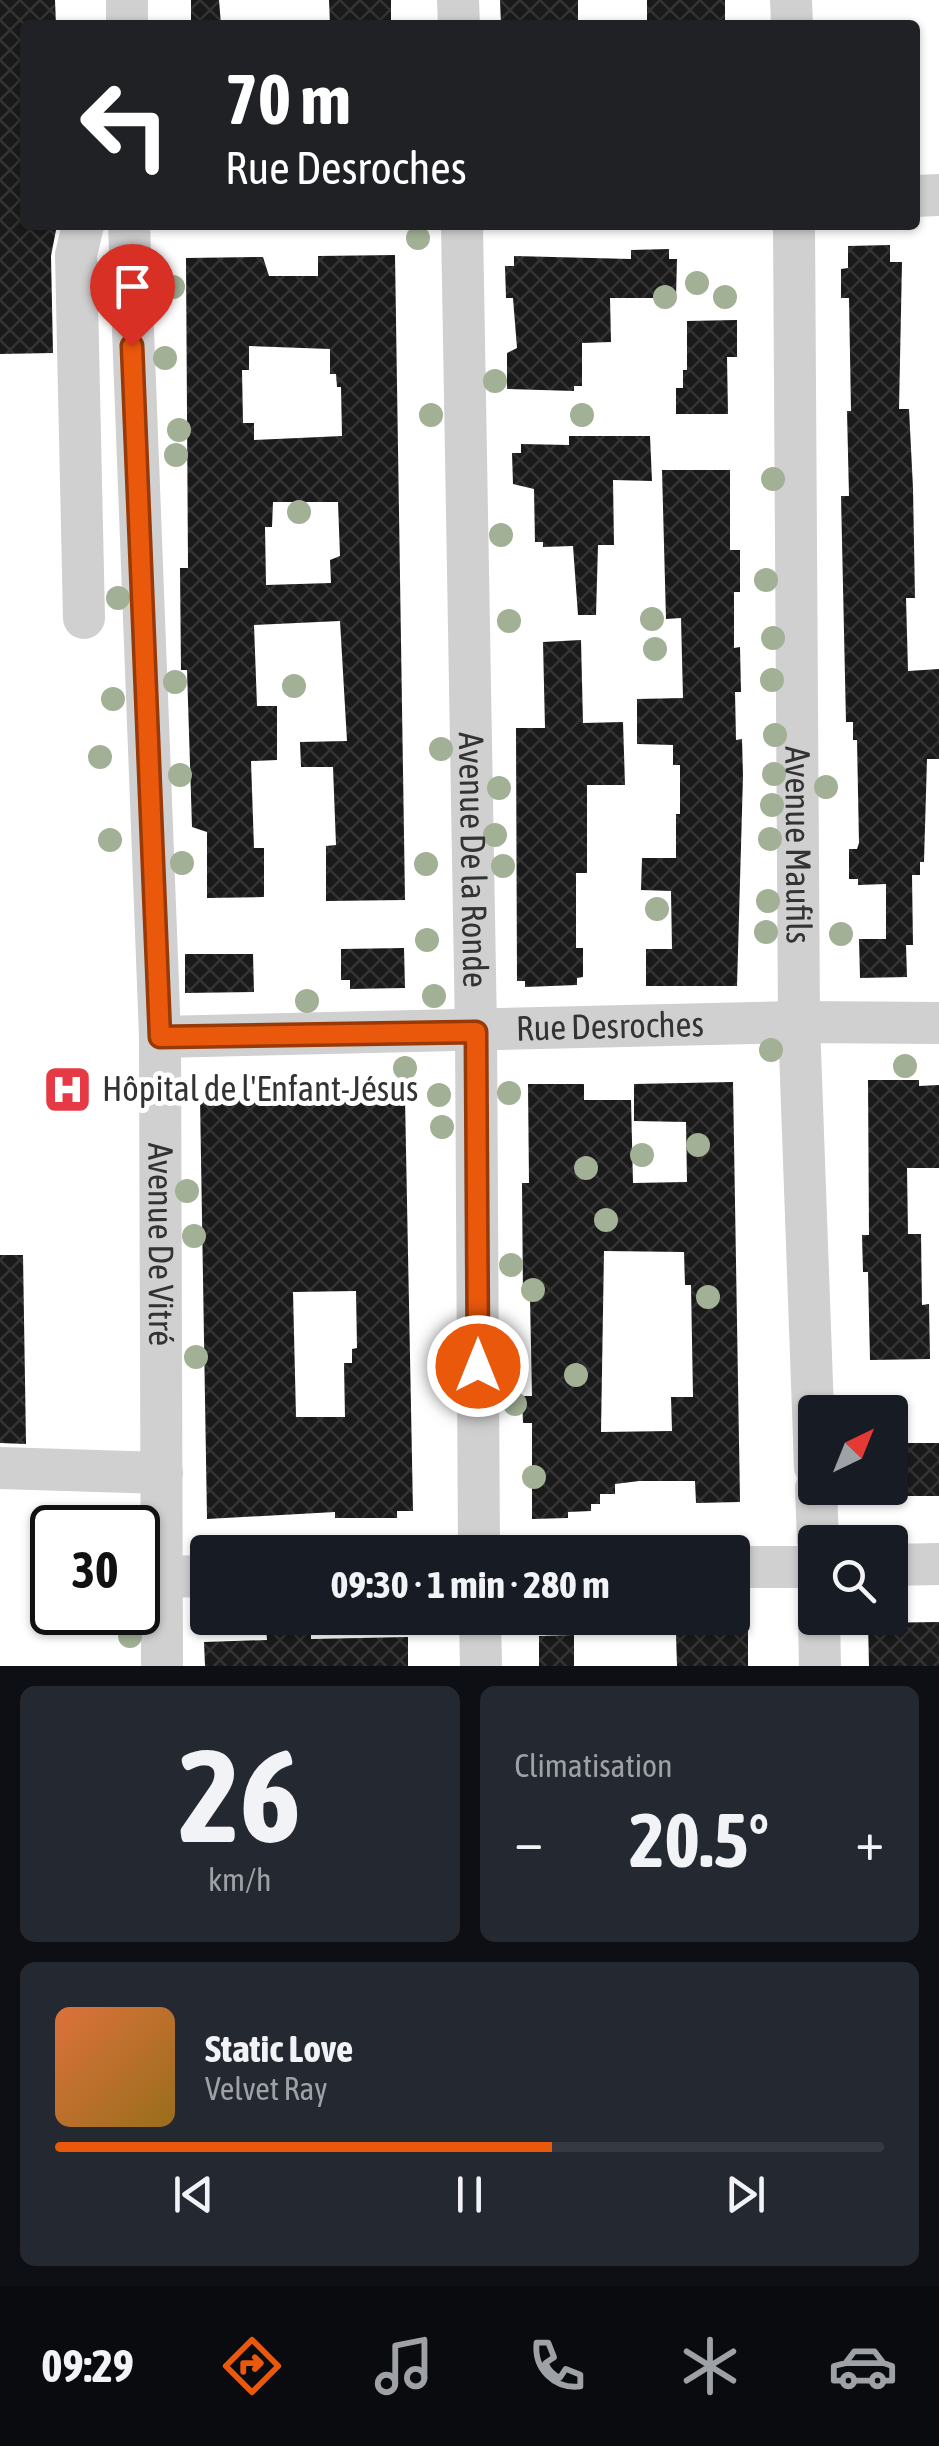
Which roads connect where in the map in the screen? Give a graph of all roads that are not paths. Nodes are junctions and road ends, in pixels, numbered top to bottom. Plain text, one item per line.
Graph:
1 (82, 230) edge
2 (130, 230) edge
3 (462, 230) edge
4 (794, 230) edge
5 (82, 505) junction
6 (141, 535) junction
7 (84, 618) dead end
8 (799, 1022) junction
9 (939, 1024) edge
10 (476, 1032) junction
11 (160, 1037) junction
12 (812, 1395) edge
13 (0, 1468) edge
14 (162, 1473) junction
15 (479, 1535) edge
16 (939, 1564) edge
17 (908, 1565) edge
18 (798, 1567) edge
19 (750, 1568) edge
20 (190, 1576) edge
21 (160, 1577) junction
22 (480, 1635) edge
23 (819, 1635) edge
24 (162, 1666) edge
25 (481, 1666) edge
26 (820, 1666) edge

1 - 5 street
2 - 6 street, Avenue De Vitré
3 - 10 street, Avenue De la Ronde
4 - 8 street, Avenue Maufils
5 - 6 street
5 - 7 street
6 - 11 street, Avenue De Vitré
8 - 9 street, Rue Desroches
8 - 10 street, Rue Desroches
8 - 12 street, Avenue Maufils
10 - 11 street, Rue Desroches
10 - 15 street, Avenue De la Ronde
11 - 14 street, Avenue De Vitré
13 - 14 street
14 - 21 street, Avenue De Vitré
16 - 17 street
18 - 19 street
20 - 21 street
21 - 24 street, Avenue De Vitré
22 - 25 street
23 - 26 street

